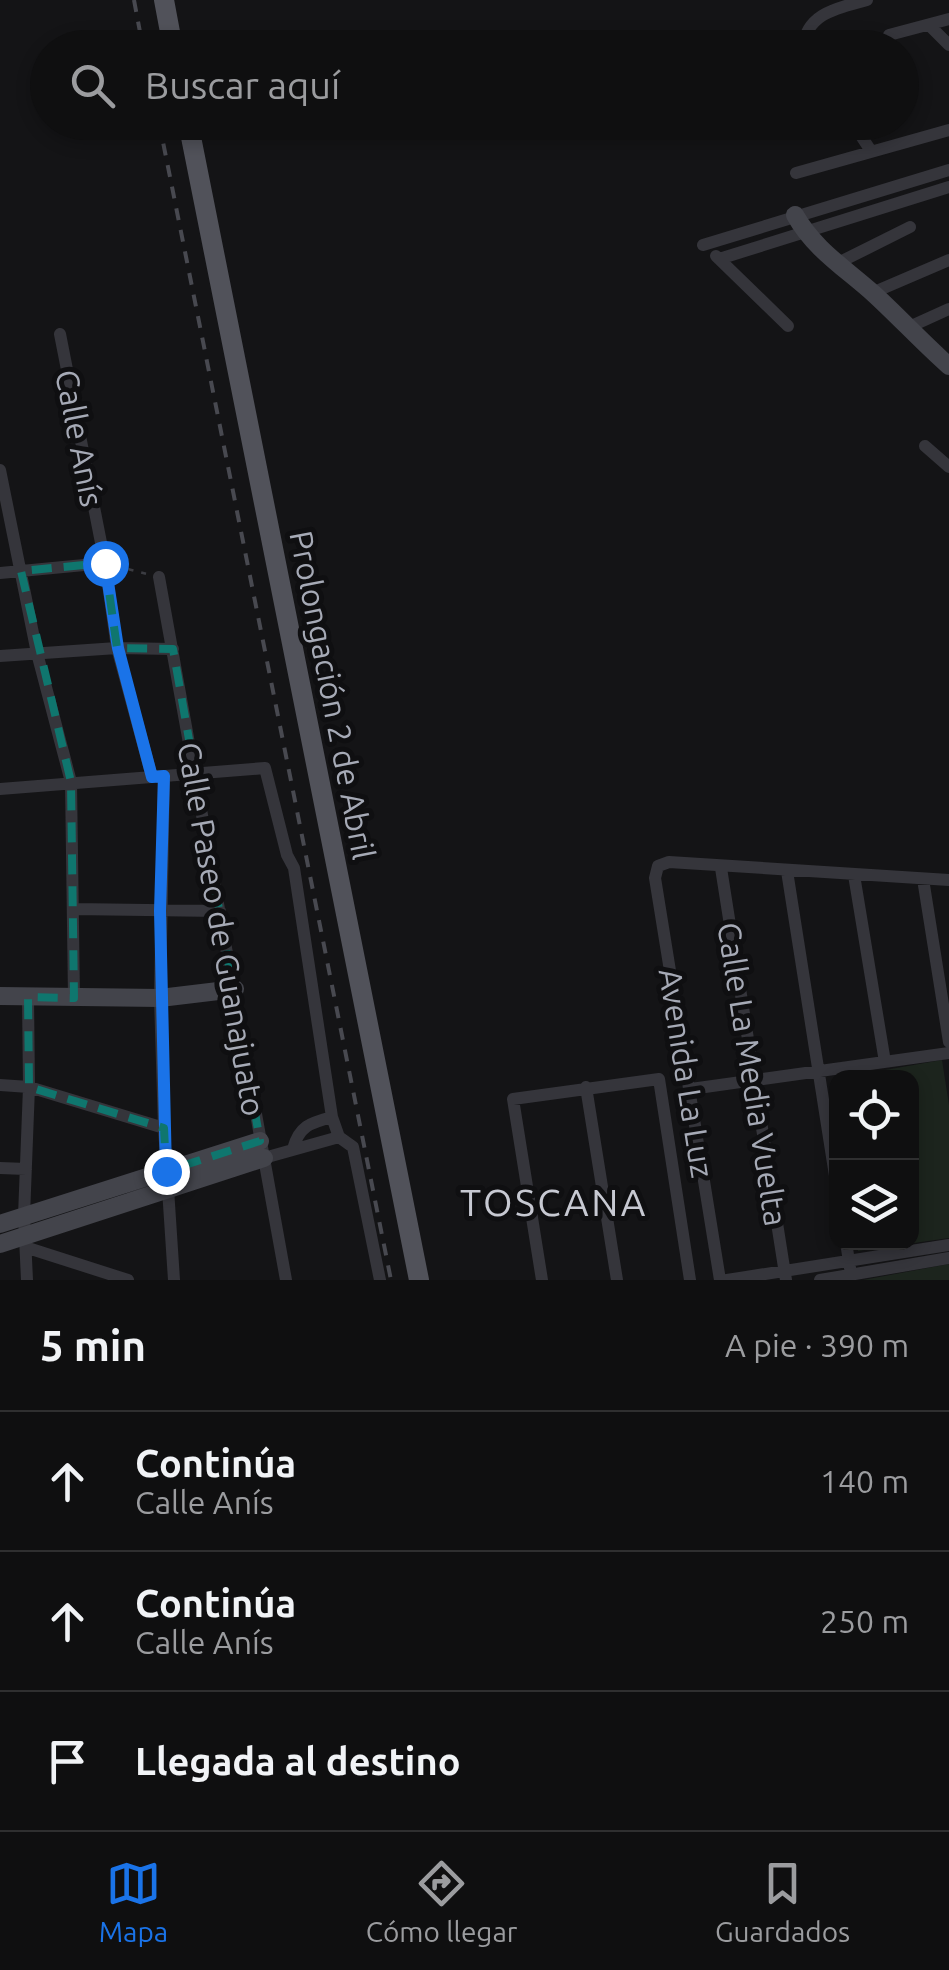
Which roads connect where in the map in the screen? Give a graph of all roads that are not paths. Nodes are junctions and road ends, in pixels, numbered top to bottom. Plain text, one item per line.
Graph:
1 (164, 0) edge
2 (867, 0) edge
3 (949, 20) edge
4 (929, 24) junction
5 (170, 30) edge
6 (806, 30) edge
7 (907, 30) edge
8 (949, 45) edge
9 (949, 130) edge
10 (919, 138) edge
11 (192, 140) edge
12 (864, 140) edge
13 (912, 140) edge
14 (871, 151) junction
15 (949, 170) edge
16 (796, 174) dead end
17 (949, 187) edge
18 (795, 215) junction
19 (910, 227) dead end
20 (805, 232) junction
21 (720, 259) junction
22 (949, 262) edge
23 (836, 264) junction
24 (872, 293) junction
25 (949, 309) edge
26 (788, 326) dead end
27 (908, 328) junction
28 (60, 334) dead end
29 (947, 360) edge
30 (925, 446) dead end
31 (949, 467) edge
32 (0, 470) edge
33 (2, 490) edge
34 (105, 563) junction
35 (22, 570) junction
36 (0, 572) edge
37 (159, 577) road end
38 (118, 648) junction
39 (173, 648) junction
40 (38, 653) junction
41 (0, 656) edge
42 (195, 776) junction
43 (158, 777) junction
44 (71, 782) junction
45 (0, 789) edge
46 (721, 868) junction
47 (787, 871) junction
48 (854, 875) junction
49 (923, 879) junction
50 (949, 880) edge
51 (72, 909) junction
52 (160, 911) junction
53 (220, 911) junction
54 (234, 990) junction
55 (0, 996) edge
56 (28, 997) junction
57 (74, 998) junction
58 (160, 998) junction
59 (949, 1042) edge
60 (949, 1053) edge
61 (885, 1062) junction
62 (820, 1072) junction
63 (754, 1081) junction
64 (0, 1085) edge
65 (29, 1087) junction
66 (586, 1087) junction
67 (691, 1090) junction
68 (332, 1117) junction
69 (164, 1128) junction
70 (339, 1137) junction
71 (262, 1149) junction
72 (293, 1149) junction
73 (833, 1160) edge
74 (0, 1168) edge
75 (26, 1169) junction
76 (167, 1179) junction
77 (0, 1224) edge
78 (26, 1233) junction
79 (0, 1244) edge
80 (949, 1245) edge
81 (949, 1258) edge
82 (851, 1272) edge
83 (785, 1276) edge
84 (27, 1280) edge
85 (128, 1280) edge
86 (174, 1280) edge
87 (286, 1280) edge
88 (380, 1280) edge
89 (419, 1280) edge
90 (542, 1280) edge
91 (616, 1280) edge
92 (690, 1280) edge
93 (724, 1280) edge
94 (820, 1280) edge

1 - 5 main road
2 - 6 street
3 - 4 street
4 - 7 street
4 - 8 street
9 - 10 street
11 - 89 main road, Prolongación 2 de Abril
12 - 14 street
13 - 14 street
14 - 16 street
15 - 18 street
17 - 20 street
18 - 20 main road
18 - 21 street
19 - 23 street
20 - 21 street
20 - 23 main road
21 - 26 street
22 - 24 street
23 - 24 main road
24 - 27 main road
25 - 27 street
27 - 29 main road
28 - 34 street, Calle Anís
30 - 31 street
32 - 33 street
33 - 35 street
34 - 35 street
34 - 38 street, Calle Anís
35 - 36 street
35 - 40 street
37 - 39 street, Calle Paseo de Guanajuato
38 - 39 street
38 - 40 street
38 - 43 street, Calle Anís
39 - 42 street, Calle Paseo de Guanajuato
40 - 41 street
40 - 44 street
42 - 43 street
42 - 53 street, Calle Paseo de Guanajuato
42 - 68 street
43 - 44 street
43 - 52 street, Calle Anís
44 - 45 street
44 - 51 street
46 - 47 street
46 - 63 street, Calle La Media Vuelta
46 - 67 street, Avenida La Luz
47 - 48 street
47 - 62 street
48 - 49 street
48 - 61 street
49 - 50 street
49 - 59 street
51 - 52 street
51 - 57 street
52 - 53 street
52 - 58 street, Calle Anís
53 - 54 street, Calle Paseo de Guanajuato
54 - 58 main road
54 - 71 street, Calle Paseo de Guanajuato
55 - 56 main road
56 - 57 main road
56 - 65 street
57 - 58 main road
58 - 69 street, Calle Anís
60 - 61 street
61 - 62 street
62 - 63 street
62 - 73 street
63 - 67 street
63 - 83 street, Calle La Media Vuelta
64 - 65 street
65 - 69 street
65 - 75 street
66 - 90 street
66 - 91 street
66 - 92 street, Avenida La Luz
67 - 93 street, Avenida La Luz
68 - 70 street
68 - 72 street
69 - 76 street, Calle Anís
70 - 72 street
70 - 88 street
71 - 72 street
71 - 76 main road
71 - 87 street, Calle Paseo de Guanajuato
74 - 75 street
75 - 78 street
76 - 78 main road
76 - 86 street, Calle Anís
77 - 78 main road
78 - 79 main road
78 - 84 street
78 - 85 street
80 - 82 street
81 - 82 street
82 - 83 street
82 - 94 street
83 - 93 street

